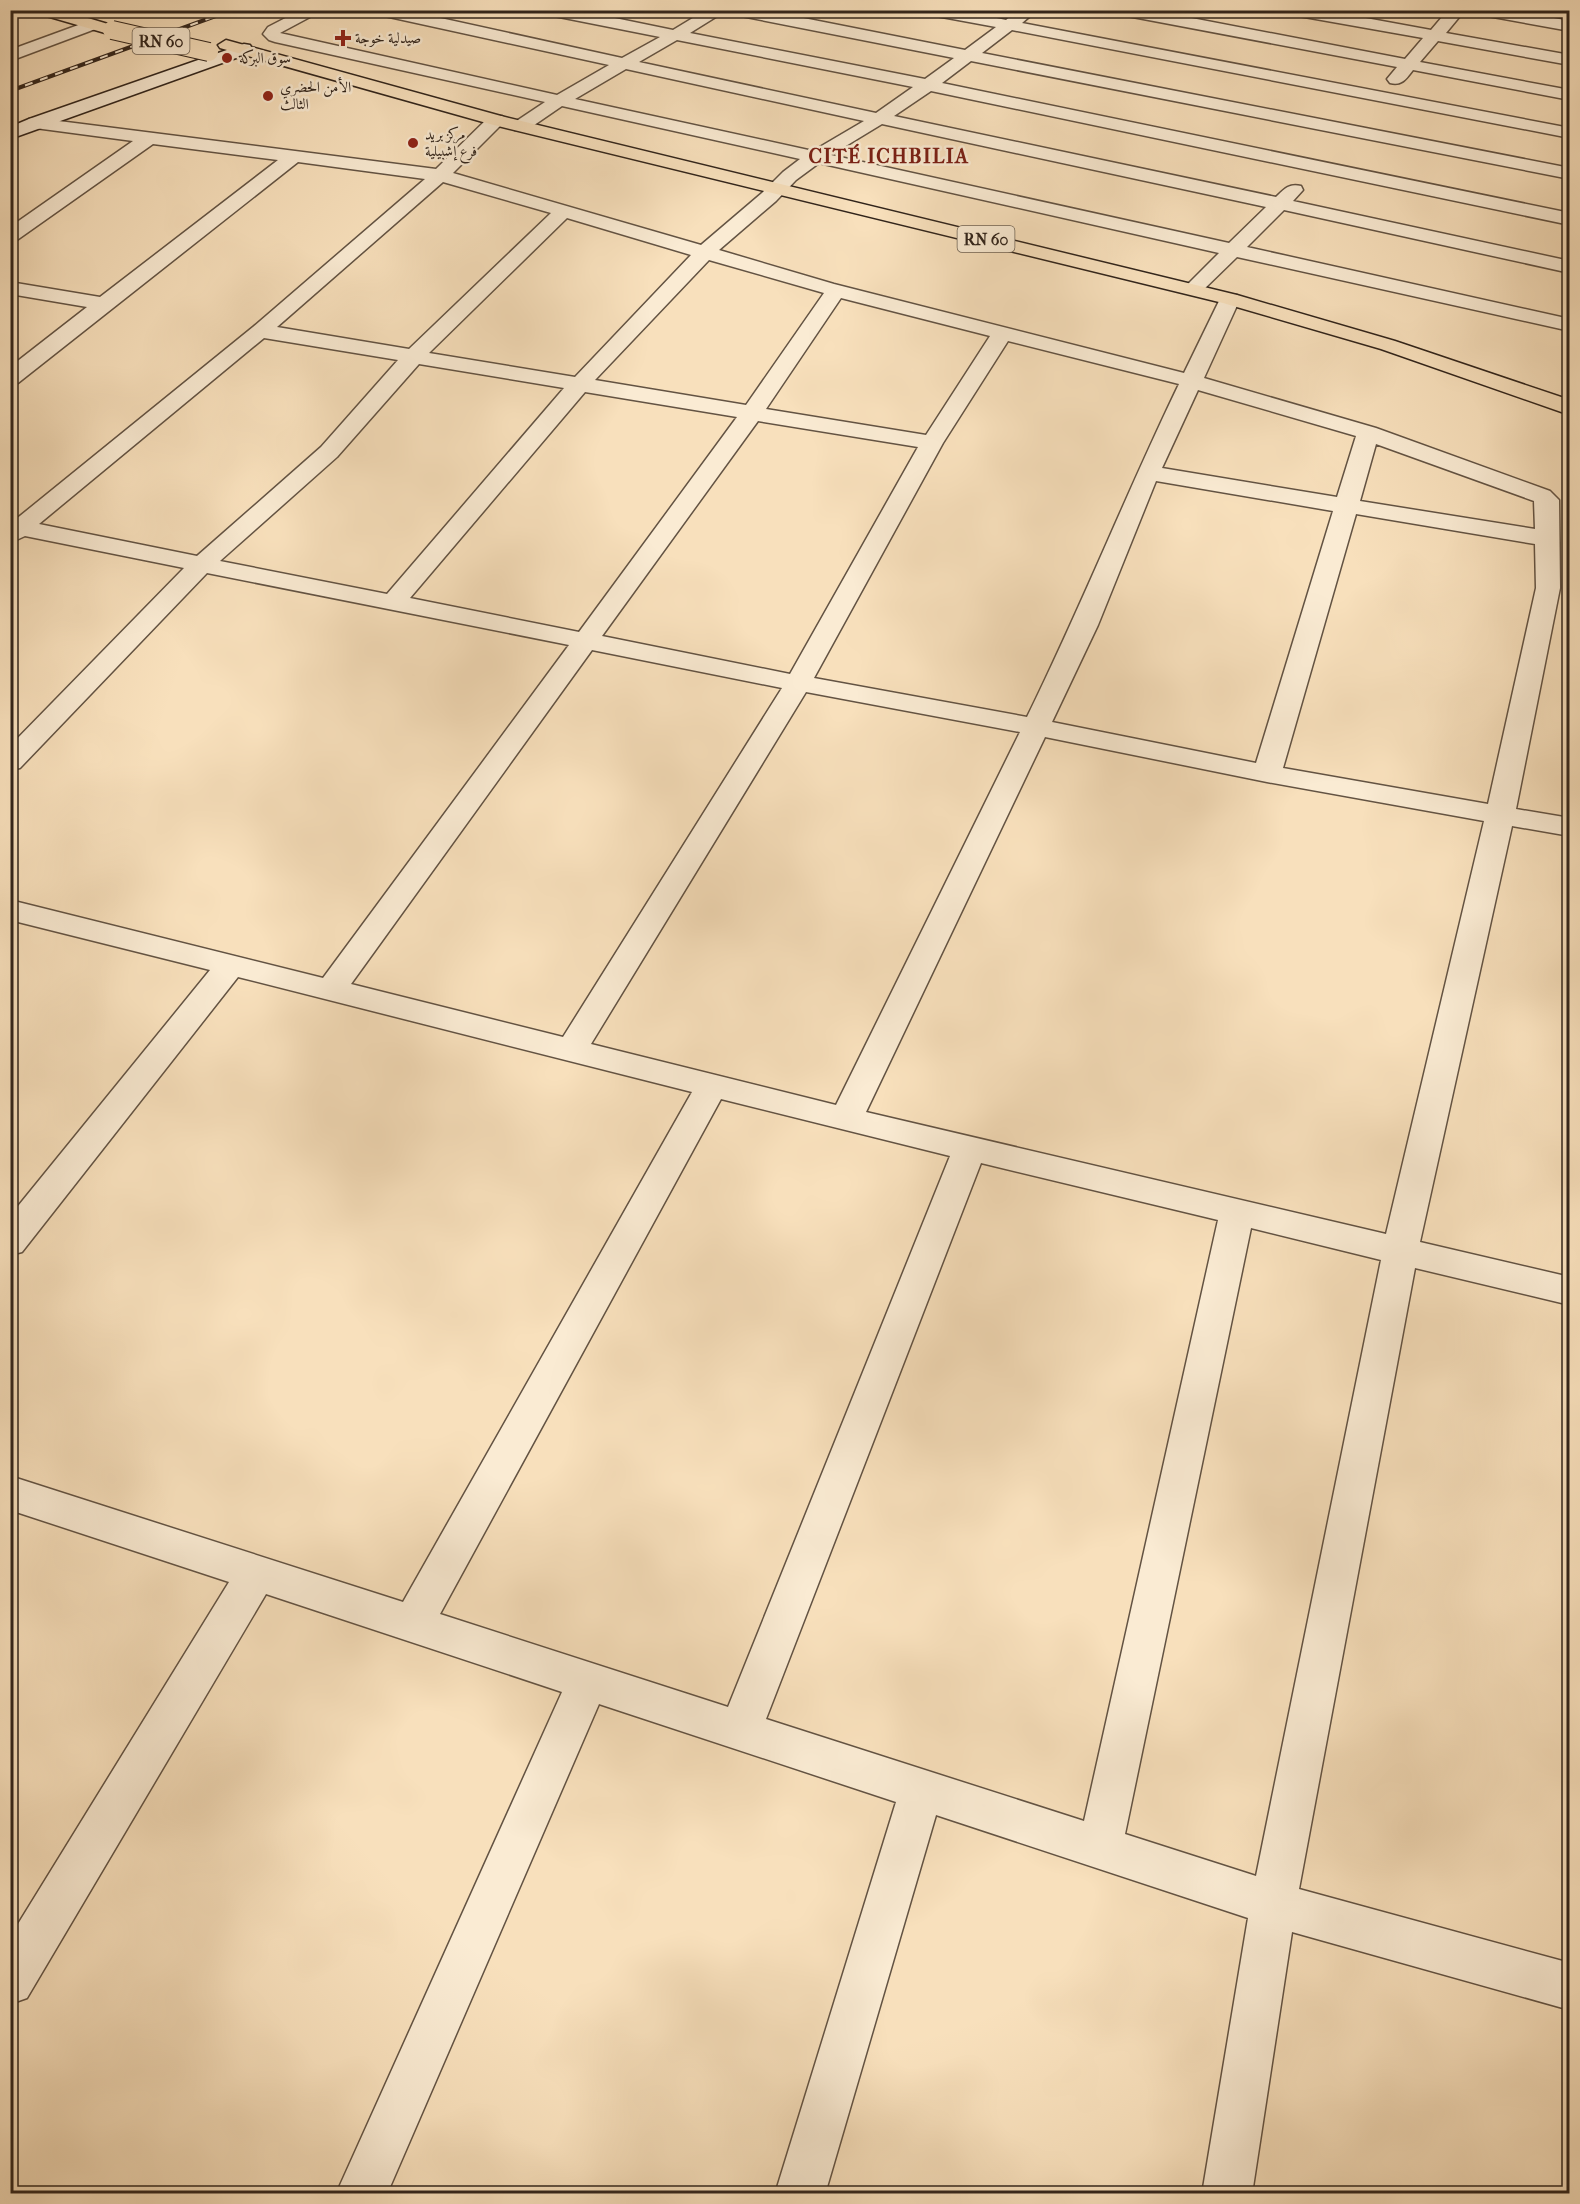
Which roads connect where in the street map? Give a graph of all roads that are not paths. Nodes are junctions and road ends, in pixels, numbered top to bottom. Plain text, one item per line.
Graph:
1 (42, 10) edge
2 (70, 10) edge
3 (315, 10) edge
4 (380, 10) edge
5 (719, 10) edge
6 (736, 10) edge
7 (931, 10) edge
8 (1122, 10) edge
9 (1293, 10) edge
10 (1457, 10) edge
11 (1482, 10) edge
12 (552, 11) edge
13 (1035, 13) edge
14 (1247, 17) dead end
15 (92, 25) junction
16 (1017, 26) junction
17 (1569, 26) edge
18 (1231, 31) junction
19 (1435, 35) junction
20 (674, 37) junction
21 (505, 38) junction
22 (485, 48) dead end
23 (244, 49) joint
24 (220, 51) junction
25 (967, 55) junction
26 (10, 56) edge
27 (987, 58) junction
28 (1569, 60) edge
29 (455, 63) dead end
30 (624, 65) junction
31 (1408, 65) junction
32 (435, 72) junction
33 (928, 85) junction
34 (947, 89) junction
35 (395, 93) junction
36 (1569, 95) edge
37 (1380, 97) junction
38 (560, 100) junction
39 (496, 120) junction
40 (878, 120) junction
41 (35, 123) junction
42 (901, 125) junction
43 (521, 126) junction
44 (1347, 130) junction
45 (1569, 133) edge
46 (10, 134) edge
47 (149, 138) junction
48 (883, 138) dead end
49 (864, 151) dead end
50 (294, 156) junction
51 (818, 157) junction
52 (846, 164) junction
53 (1314, 167) junction
54 (1569, 174) edge
55 (440, 175) junction
56 (771, 192) junction
57 (796, 192) junction
58 (1283, 203) junction
59 (564, 212) junction
60 (1569, 219) edge
61 (10, 236) edge
62 (1234, 250) junction
63 (705, 252) junction
64 (1569, 267) edge
65 (10, 288) edge
66 (1193, 289) junction
67 (836, 290) junction
68 (1230, 299) junction
69 (104, 304) junction
70 (1569, 325) edge
71 (260, 331) junction
72 (1003, 332) junction
73 (413, 357) junction
74 (10, 378) edge
75 (1191, 381) junction
76 (578, 386) junction
77 (1569, 408) edge
78 (751, 414) junction
79 (1368, 433) junction
80 (932, 443) junction
81 (1148, 473) junction
82 (1346, 506) junction
83 (14, 530) edge
84 (1549, 539) junction
85 (202, 564) junction
86 (1559, 593) edge
87 (393, 602) junction
88 (586, 641) junction
89 (798, 683) junction
90 (1038, 727) junction
91 (10, 762) edge
92 (1267, 774) junction
93 (1500, 815) junction
94 (1569, 827) edge
95 (10, 910) edge
96 (231, 965) junction
97 (330, 990) junction
98 (571, 1050) junction
99 (712, 1085) junction
100 (846, 1119) junction
101 (970, 1148) junction
102 (1237, 1212) junction
103 (10, 1242) edge
104 (1400, 1251) junction
105 (1569, 1292) edge
106 (10, 1493) edge
107 (256, 1573) junction
108 (413, 1624) junction
109 (588, 1681) junction
110 (740, 1730) junction
111 (922, 1789) junction
112 (1100, 1848) junction
113 (1273, 1904) junction
114 (10, 1981) edge
115 (1569, 1987) edge
116 (361, 2193) edge
117 (800, 2193) edge
118 (1227, 2193) edge

1 - 15 main road, RN 60
2 - 24 main road, RN 60
3 - 32 street
4 - 21 street
5 - 20 street
6 - 25 street
7 - 16 street
8 - 18 street
9 - 19 street
10 - 19 street
11 - 17 street
12 - 20 street
12 - 21 street
13 - 16 street
14 - 18 street
15 - 24 main road, RN 60, bridge
15 - 26 street
16 - 25 street
16 - 27 street
16 - 37 street
18 - 31 street
19 - 28 street
19 - 31 street
20 - 30 street
20 - 33 street
21 - 22 street
21 - 30 street
23 - 24 street
23 - 35 main road, RN 60
24 - 35 main road, RN 60
24 - 41 street
25 - 27 street
25 - 33 street
27 - 34 street
27 - 44 street
29 - 32 street
30 - 38 street
30 - 40 street
31 - 36 street
31 - 37 street
32 - 35 street
32 - 38 street
33 - 34 street
33 - 40 street
34 - 42 street
34 - 53 street
35 - 39 main road, RN 60
37 - 44 street
37 - 45 street
38 - 43 street
38 - 51 street
39 - 43 main road, RN 60
39 - 55 street
40 - 42 street
40 - 51 street
41 - 46 street
41 - 47 street
42 - 48 street
42 - 58 street
43 - 56 main road, RN 60
44 - 53 street
44 - 54 street
47 - 50 street
47 - 61 street
49 - 52 street
50 - 55 street
50 - 69 street
51 - 52 street
51 - 56 street
52 - 57 street
52 - 62 street
53 - 58 street
53 - 60 street
55 - 59 street
55 - 71 street
56 - 57 main road, RN 60
56 - 63 street
57 - 66 main road, RN 60
58 - 62 street
58 - 64 street
59 - 63 street
59 - 73 street
62 - 66 street
62 - 70 street
63 - 67 street
63 - 76 street
65 - 69 street
66 - 68 main road, RN 60
67 - 72 street
67 - 78 street
68 - 75 street
68 - 77 main road, RN 60
69 - 74 street
71 - 73 street
71 - 83 street
72 - 75 street
72 - 80 street
73 - 76 street
73 - 85 street
75 - 79 street
75 - 81 street
76 - 78 street
76 - 87 street
78 - 80 street
78 - 88 street
79 - 82 street
79 - 84 street
80 - 89 street
81 - 82 street
81 - 90 street
82 - 84 street
82 - 92 street
83 - 85 street
84 - 86 street
85 - 87 street
85 - 91 street
86 - 93 street
87 - 88 street
88 - 89 street
88 - 97 street
89 - 90 street
89 - 98 street
90 - 92 street
90 - 100 street
92 - 93 street
93 - 94 street
93 - 104 street
95 - 96 street
96 - 97 street
96 - 103 street
97 - 98 street
98 - 99 street
99 - 100 street
99 - 108 street
100 - 101 street
101 - 102 street
101 - 110 street
102 - 104 street
102 - 112 street
104 - 105 street
104 - 113 street
106 - 107 street
107 - 108 street
107 - 114 street
108 - 109 street
109 - 110 street
109 - 116 street
110 - 111 street
111 - 112 street
111 - 117 street
112 - 113 street
113 - 115 street
113 - 118 street

